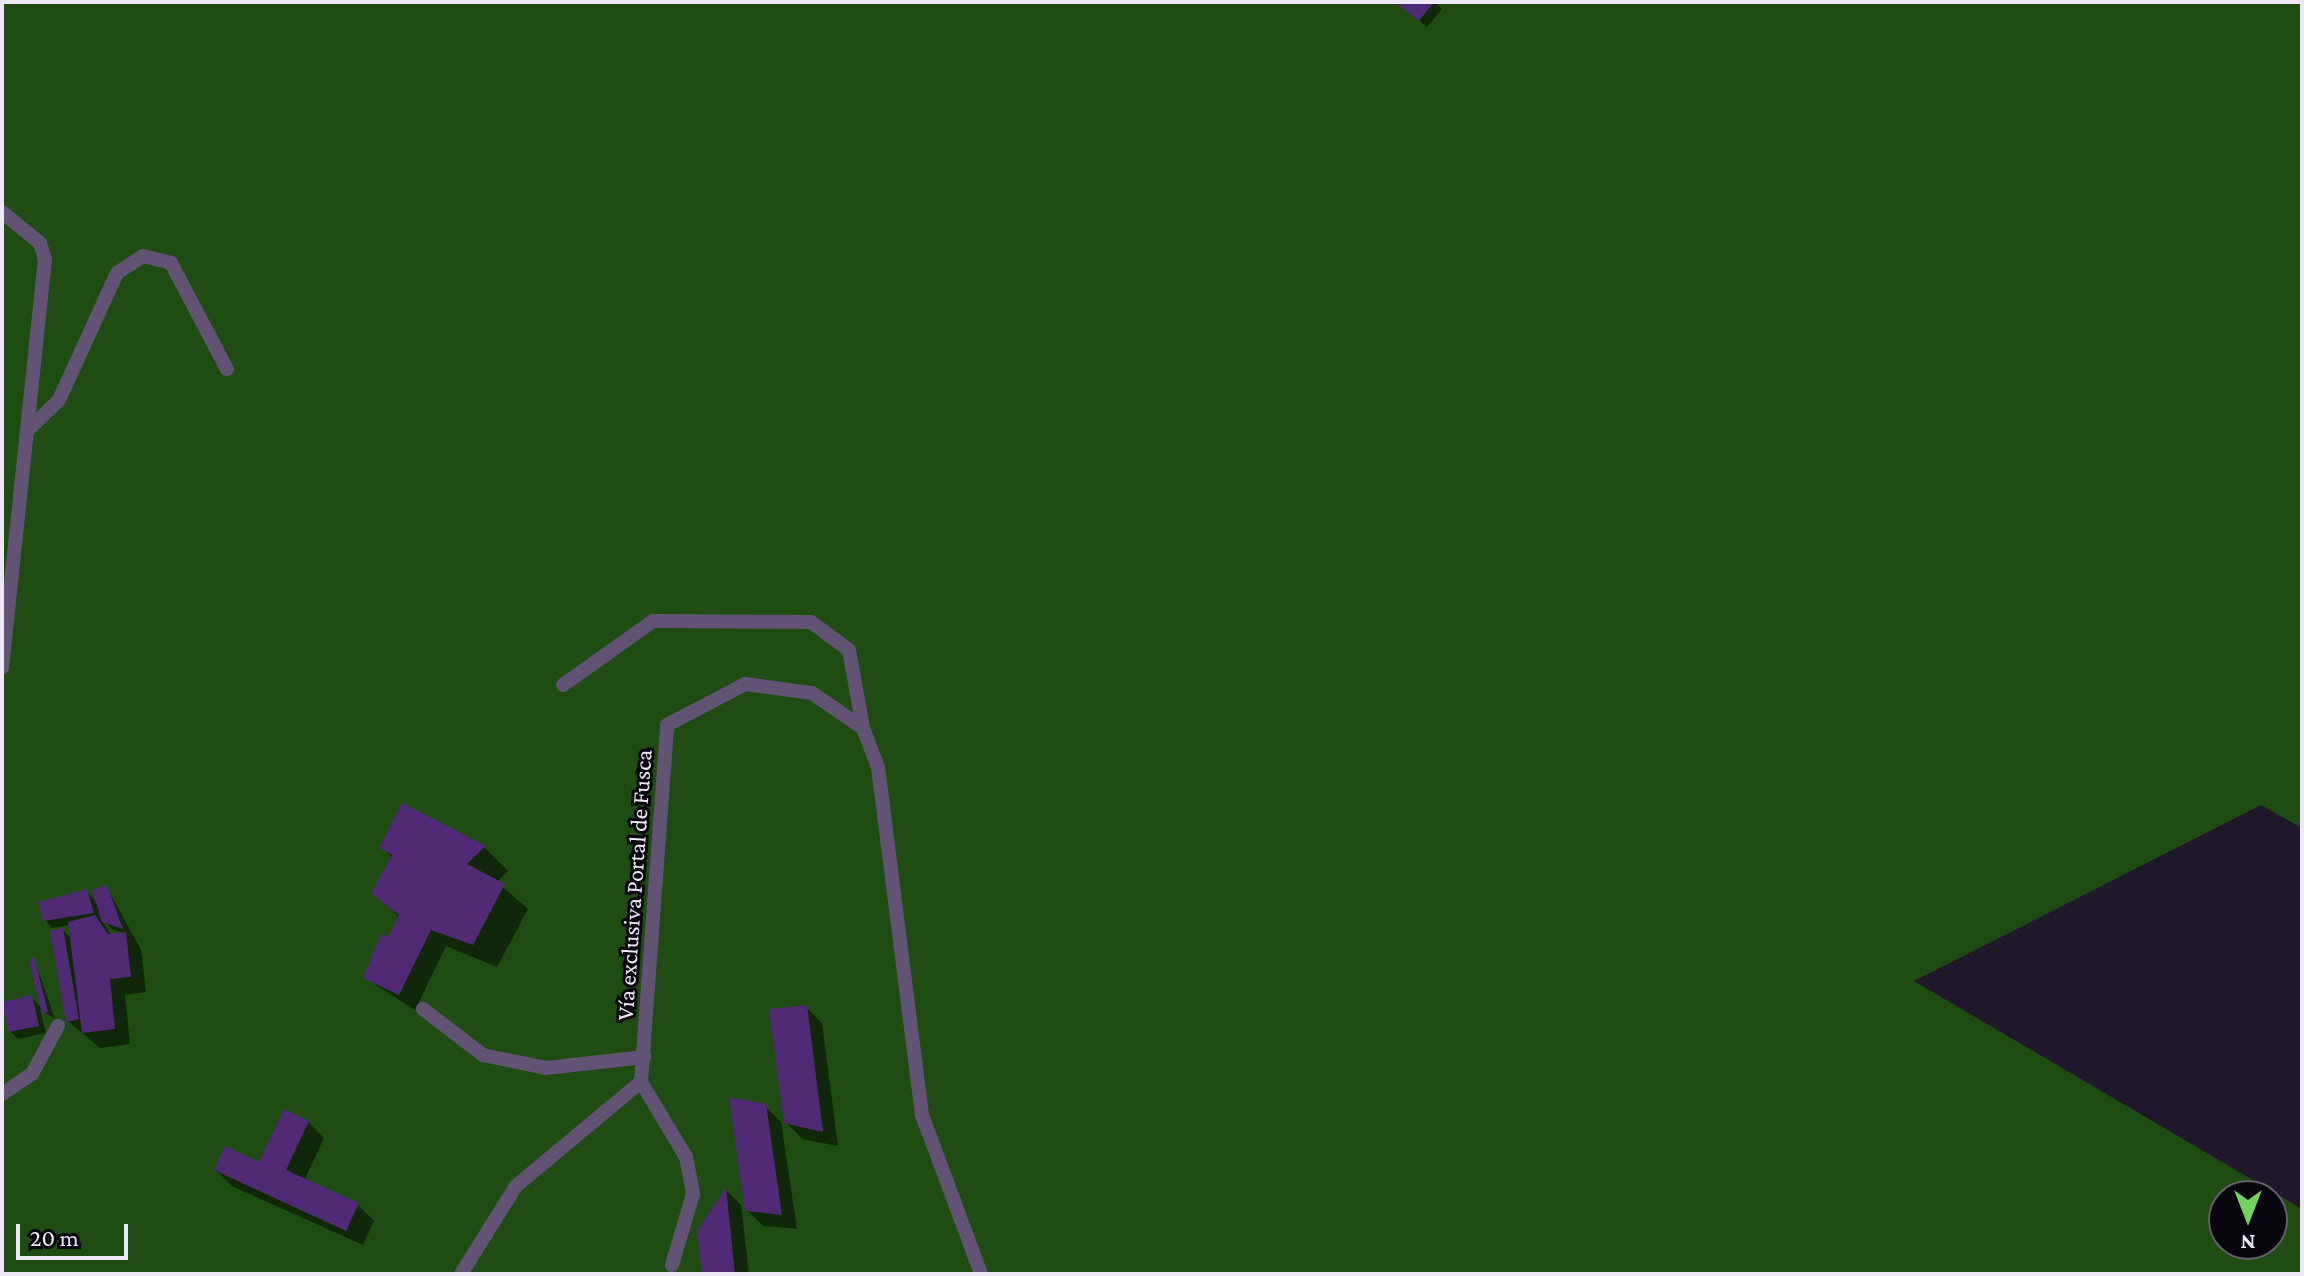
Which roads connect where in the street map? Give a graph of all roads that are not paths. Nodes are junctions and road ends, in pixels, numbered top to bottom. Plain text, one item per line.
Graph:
1 (2, 212) edge
2 (227, 369) dead end
3 (30, 428) junction
4 (2, 668) edge
5 (563, 685) dead end
6 (863, 728) junction
7 (423, 1009) dead end
8 (58, 1026) dead end
9 (644, 1057) junction
10 (641, 1082) junction
11 (2, 1094) edge
12 (672, 1265) dead end
13 (461, 1274) edge
14 (981, 1274) edge

1 - 3 lane
2 - 3 lane
3 - 4 lane
5 - 6 lane
6 - 9 lane, Vía exclusiva Portal de Fusca
6 - 14 lane
7 - 9 lane
8 - 11 lane
9 - 10 lane, Vía exclusiva Portal de Fusca
10 - 12 lane
10 - 13 lane

